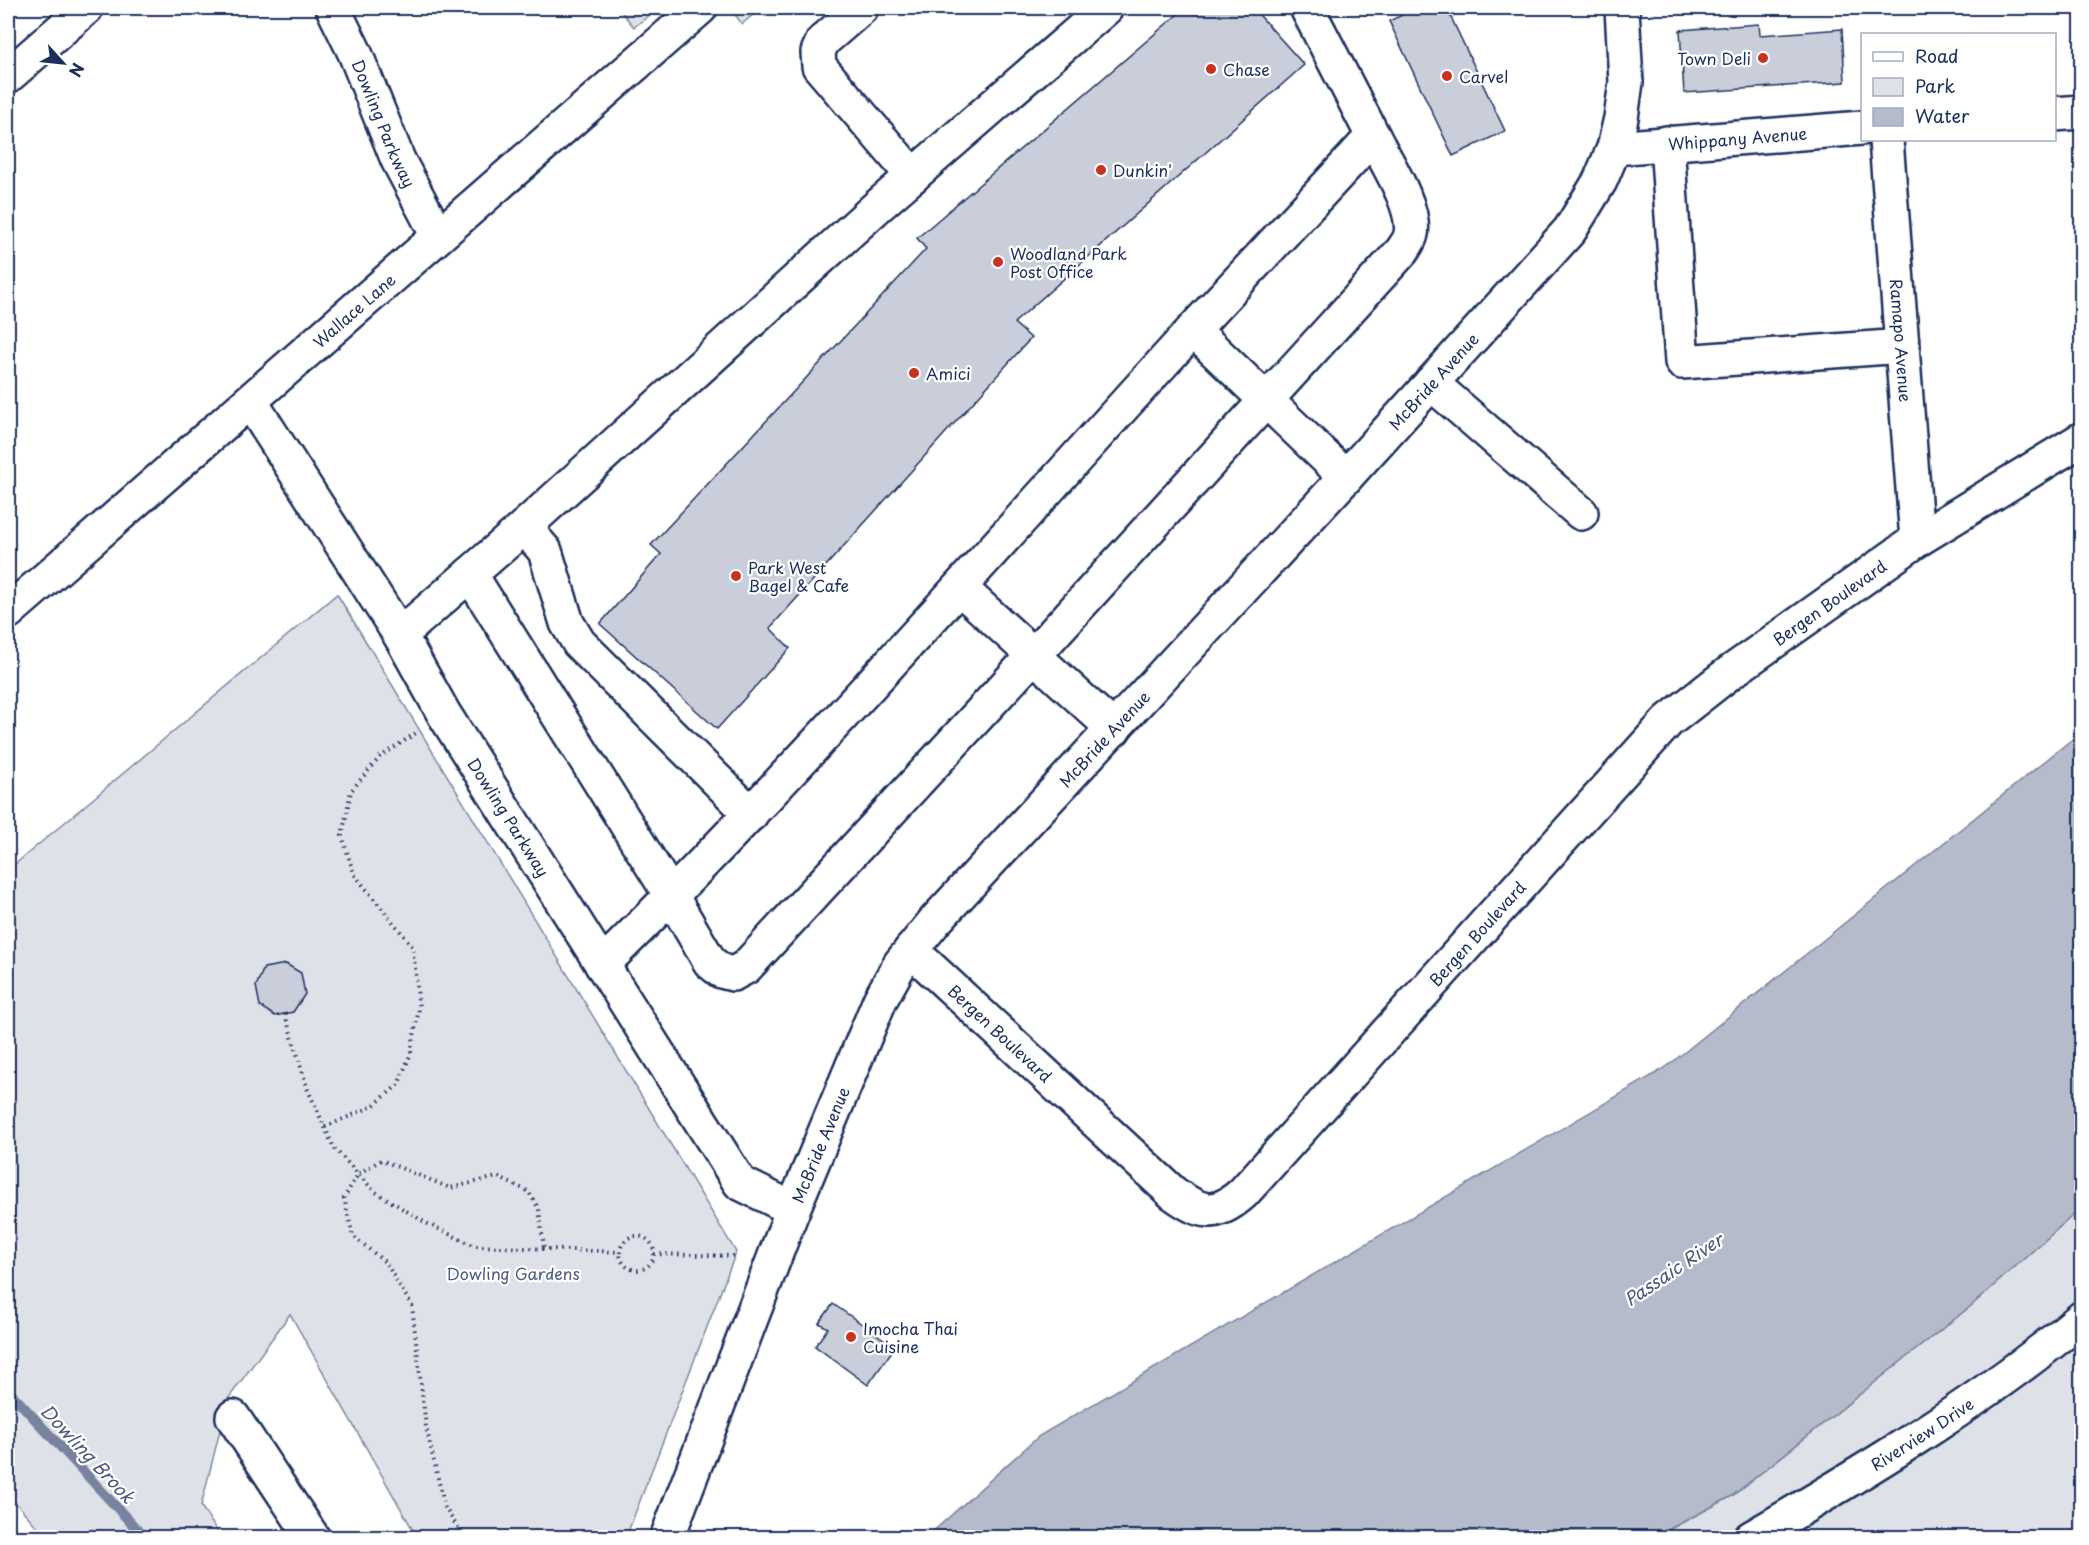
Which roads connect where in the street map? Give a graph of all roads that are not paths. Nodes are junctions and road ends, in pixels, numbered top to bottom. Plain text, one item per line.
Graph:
1 (86, 8) edge
2 (333, 8) edge
3 (700, 8) edge
4 (861, 8) edge
5 (1106, 8) edge
6 (1307, 8) edge
7 (1622, 8) edge
8 (8, 76) edge
9 (2082, 112) edge
10 (2056, 114) edge
11 (1861, 128) edge
12 (1373, 136) junction
13 (1886, 141) edge
14 (1667, 143) junction
15 (1614, 147) junction
16 (913, 176) junction
17 (438, 236) junction
18 (1193, 330) junction
19 (1903, 346) junction
20 (1431, 382) junction
21 (1267, 399) junction
22 (250, 401) junction
23 (2082, 439) edge
24 (1346, 477) junction
25 (1581, 513) dead end
26 (524, 527) junction
27 (1917, 540) junction
28 (470, 574) junction
29 (960, 588) junction
30 (8, 612) edge
31 (400, 635) junction
32 (1034, 655) junction
33 (1114, 729) junction
34 (751, 814) junction
35 (672, 897) junction
36 (911, 950) junction
37 (602, 965) junction
38 (793, 1209) junction
39 (2082, 1318) edge
40 (233, 1417) dead end
41 (313, 1538) edge
42 (667, 1538) edge
43 (1751, 1538) edge

1 - 8 street
2 - 17 street, Dowling Parkway
3 - 17 street, Wallace Lane
4 - 16 street
5 - 16 street
6 - 12 street
7 - 15 street, McBride Avenue
9 - 10 street
11 - 14 street, Whippany Avenue
12 - 18 street
12 - 21 street
13 - 19 street, Ramapo Avenue
14 - 15 street, Whippany Avenue
14 - 19 street
15 - 20 street, McBride Avenue
16 - 26 street
17 - 22 street, Wallace Lane
18 - 21 street
18 - 29 street
19 - 27 street, Ramapo Avenue
20 - 24 street, McBride Avenue
20 - 25 street
21 - 24 street
21 - 32 street
22 - 30 street, Wallace Lane
22 - 31 street, Dowling Parkway
23 - 27 street, Bergen Boulevard
24 - 33 street, McBride Avenue
26 - 28 street
26 - 34 street
27 - 36 street, Bergen Boulevard
28 - 31 street
28 - 35 street
29 - 32 street
29 - 34 street
31 - 37 street, Dowling Parkway
32 - 33 street
32 - 35 street
33 - 36 street, McBride Avenue
34 - 35 street
35 - 37 street
36 - 38 street, McBride Avenue
37 - 38 street, Dowling Parkway
38 - 42 street, McBride Avenue
39 - 43 street, Riverview Drive
40 - 41 street

